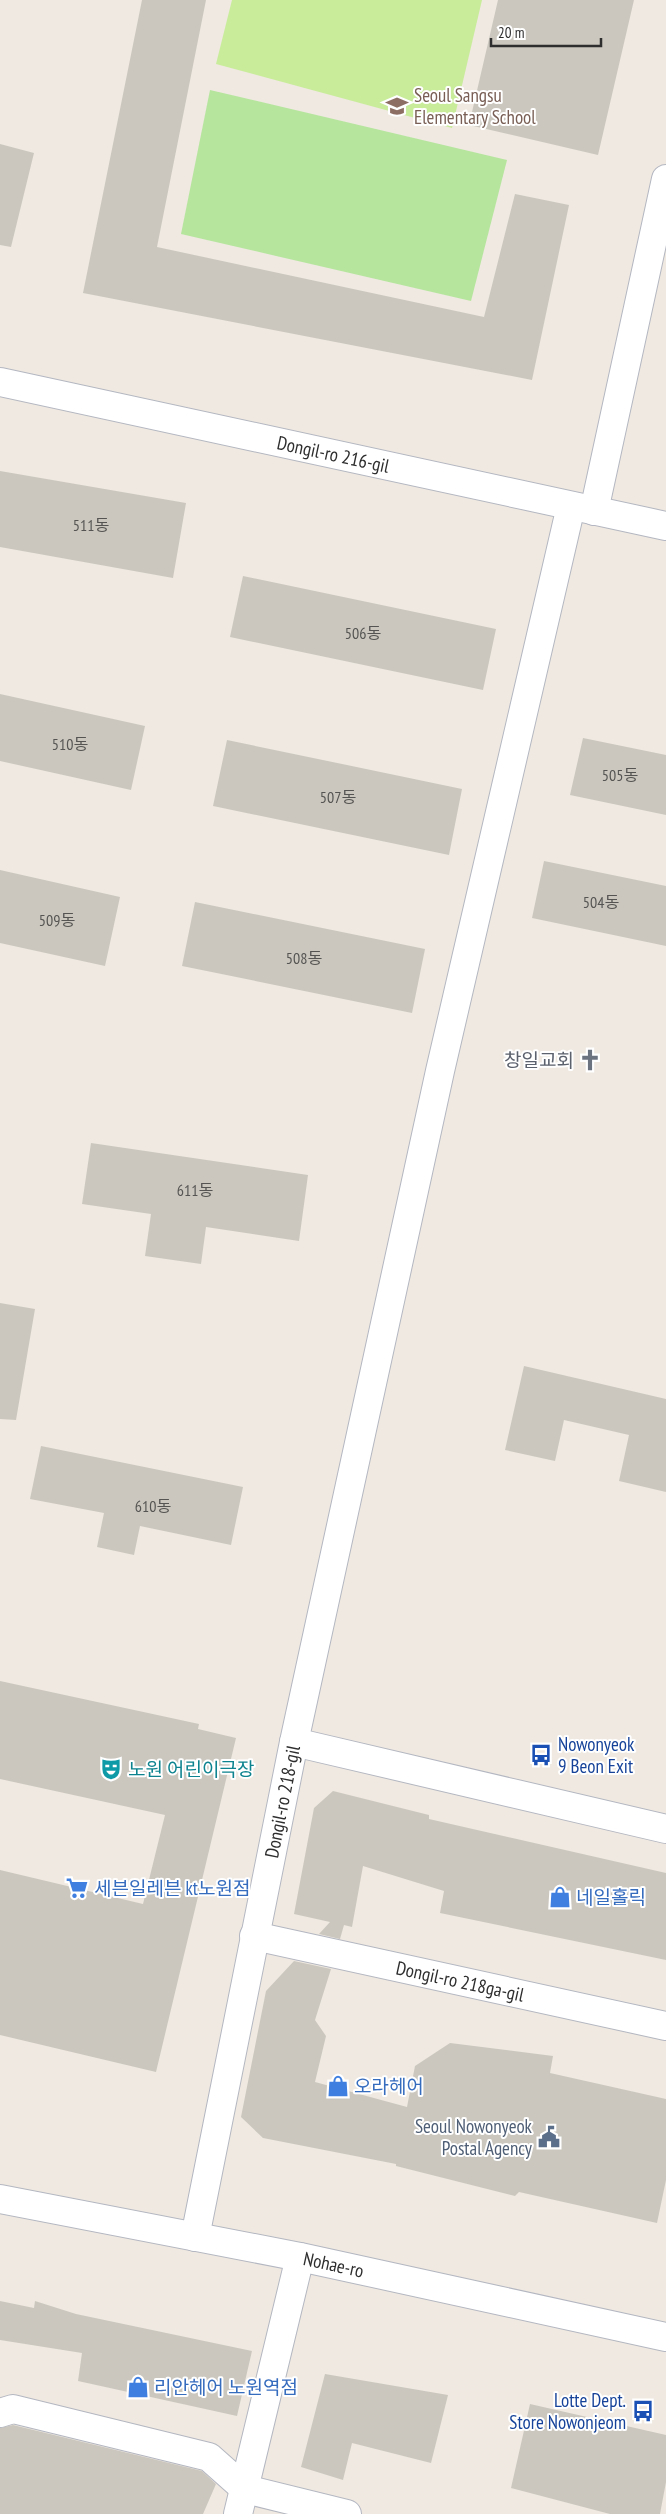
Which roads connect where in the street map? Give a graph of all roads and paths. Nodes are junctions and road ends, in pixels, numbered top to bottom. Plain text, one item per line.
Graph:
1 (666, 179) edge
2 (0, 382) edge
3 (583, 508) junction
4 (666, 526) edge
5 (294, 1742) junction
6 (666, 1829) edge
7 (254, 1936) junction
8 (666, 2026) edge
9 (0, 2199) edge
10 (195, 2237) junction
11 (300, 2256) junction
12 (666, 2337) edge
13 (0, 2413) edge
14 (242, 2501) edge
15 (347, 2514) edge

1 - 3 street
2 - 3 street, Dongil-ro 216-gil
3 - 4 street, Dongil-ro 216-gil
3 - 5 street
5 - 6 street, Dongil-ro 218-gil
5 - 7 street, Dongil-ro 218-gil
7 - 8 street, Dongil-ro 218ga-gil
7 - 10 street, Dongil-ro 218-gil
9 - 10 street, Nohae-ro
10 - 11 street, Nohae-ro
11 - 12 street, Nohae-ro
11 - 14 street
13 - 14 street
14 - 15 street

